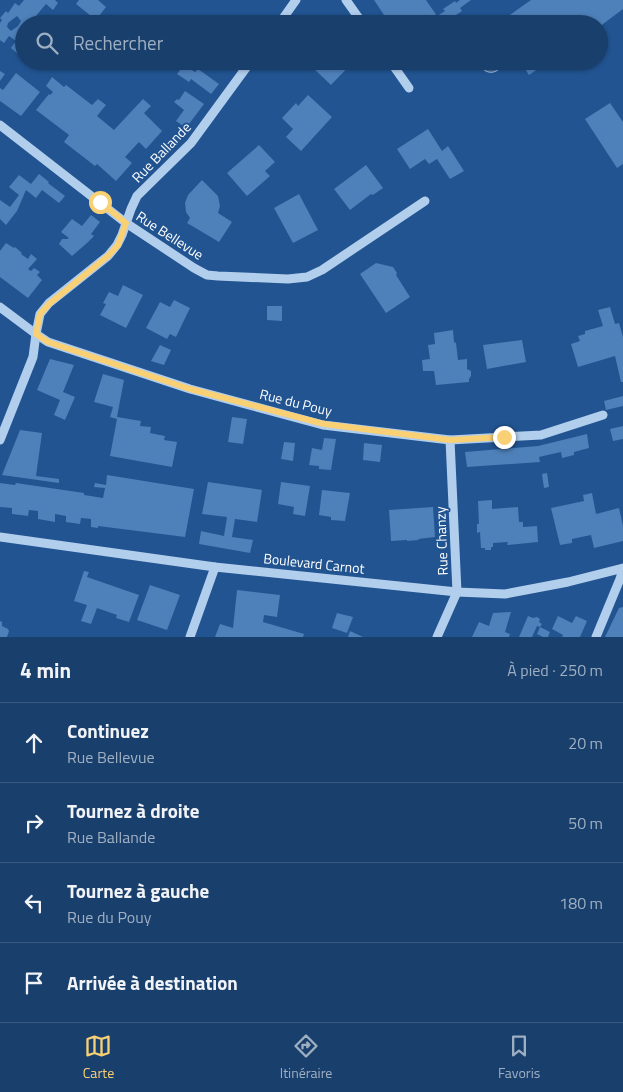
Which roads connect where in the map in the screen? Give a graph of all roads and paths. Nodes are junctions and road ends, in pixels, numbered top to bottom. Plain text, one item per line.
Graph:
1 (296, 0) edge
2 (346, 0) edge
3 (285, 15) edge
4 (357, 15) edge
5 (245, 70) edge
6 (396, 70) edge
7 (409, 88) dead end
8 (0, 125) edge
9 (425, 201) dead end
10 (126, 223) junction
11 (0, 307) edge
12 (36, 334) junction
13 (603, 415) dead end
14 (0, 440) edge
15 (450, 440) junction
16 (0, 537) edge
17 (215, 567) junction
18 (623, 569) edge
19 (457, 592) junction
20 (190, 637) edge
21 (437, 637) edge
22 (596, 637) edge

1 - 3 street
2 - 4 street
5 - 10 street, Rue Ballande
6 - 7 street
8 - 10 street, Rue Bellevue
9 - 10 street, Rue Bellevue
10 - 12 street, Rue Ballande
11 - 12 street, Rue du Pouy
12 - 14 street, Rue Ballande
12 - 15 street, Rue du Pouy
13 - 15 street, Rue du Pouy
15 - 19 street, Rue Chanzy
16 - 17 street, Boulevard Carnot
17 - 19 street, Boulevard Carnot
17 - 20 street
18 - 19 street, Boulevard Carnot
18 - 22 street
19 - 21 street, Rue Chanzy

